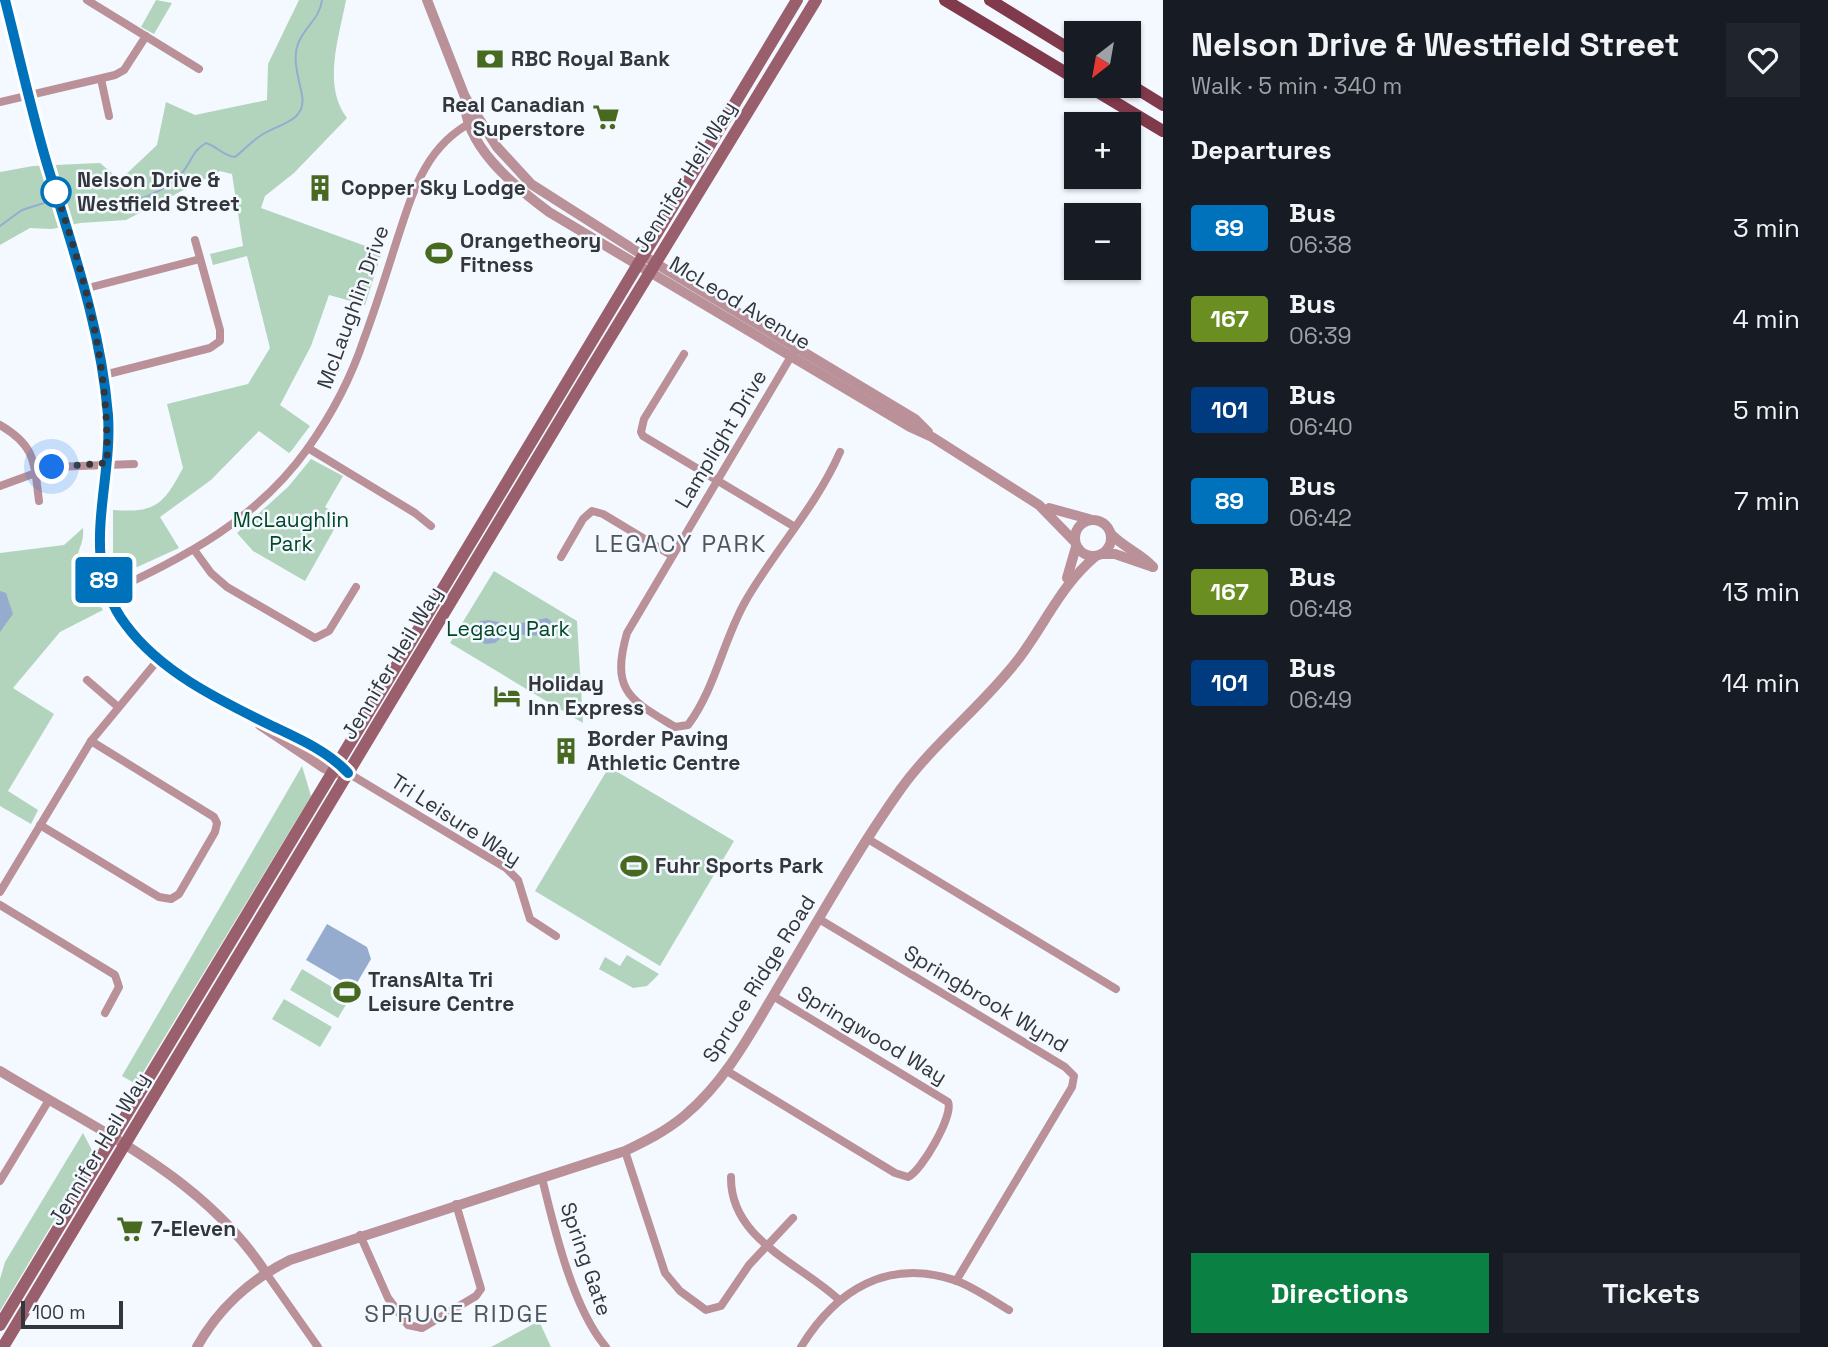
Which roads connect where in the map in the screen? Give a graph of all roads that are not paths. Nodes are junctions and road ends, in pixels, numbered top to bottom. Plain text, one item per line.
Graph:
1 (5, 0) edge
2 (87, 0) edge
3 (427, 0) edge
4 (797, 0) edge
5 (816, 0) edge
6 (945, 0) edge
7 (990, 0) edge
8 (146, 36) junction
9 (1064, 46) edge
10 (199, 69) dead end
11 (1064, 72) edge
12 (101, 79) junction
13 (1141, 91) edge
14 (29, 95) junction
15 (1108, 98) edge
16 (0, 102) edge
17 (1163, 105) edge
18 (109, 116) dead end
19 (474, 121) junction
20 (1163, 131) edge
21 (195, 240) dead end
22 (200, 259) junction
23 (640, 260) junction
24 (652, 267) junction
25 (84, 289) junction
26 (794, 352) junction
27 (684, 354) dead end
28 (104, 374) junction
29 (0, 425) edge
30 (308, 448) junction
31 (840, 452) dead end
32 (107, 463) junction
33 (134, 464) dead end
34 (35, 471) junction
35 (716, 480) junction
36 (0, 486) edge
37 (39, 501) dead end
38 (1039, 505) junction
39 (1089, 519) junction
40 (431, 526) dead end
41 (795, 527) junction
42 (1111, 534) junction
43 (1075, 544) junction
44 (195, 551) junction
45 (671, 555) junction
46 (1099, 555) junction
47 (561, 557) dead end
48 (356, 587) dead end
49 (1064, 587) junction
50 (108, 593) junction
51 (158, 660) junction
52 (87, 680) dead end
53 (117, 706) junction
54 (91, 741) junction
55 (335, 768) junction
56 (348, 773) junction
57 (40, 825) junction
58 (868, 839) junction
59 (0, 892) edge
60 (0, 905) edge
61 (819, 919) junction
62 (556, 936) dead end
63 (1116, 989) dead end
64 (773, 996) junction
65 (104, 1013) dead end
66 (0, 1070) edge
67 (727, 1071) junction
68 (49, 1100) junction
69 (118, 1142) junction
70 (625, 1150) junction
71 (731, 1177) dead end
72 (542, 1178) junction
73 (0, 1181) edge
74 (456, 1204) junction
75 (793, 1218) dead end
76 (360, 1235) junction
77 (767, 1245) junction
78 (266, 1273) junction
79 (956, 1281) junction
80 (838, 1299) junction
81 (1009, 1310) dead end
82 (0, 1325) edge
83 (313, 1345) edge
84 (3, 1347) edge
85 (197, 1347) edge
86 (606, 1347) edge
87 (801, 1347) edge

1 - 14 street
2 - 8 street
3 - 19 street, McLeod Avenue
4 - 23 main road, Jennifer Heil Way
5 - 24 main road, Jennifer Heil Way
6 - 11 main road
7 - 9 main road
8 - 10 street
8 - 12 street
12 - 14 street
12 - 18 street
13 - 17 main road
14 - 16 street
14 - 25 street
15 - 20 main road
19 - 23 street, McLeod Avenue
19 - 30 street, McLaughlin Drive
21 - 22 street
22 - 25 street
22 - 28 street
23 - 24 street, McLeod Avenue
23 - 55 main road, Jennifer Heil Way
24 - 26 street, McLeod Avenue
24 - 56 main road, Jennifer Heil Way
25 - 28 street
26 - 35 street, Lamplight Drive
26 - 38 street, McLeod Avenue
27 - 35 street
28 - 32 street
29 - 34 street
30 - 40 street
30 - 44 street, McLaughlin Drive
31 - 41 street, Lamplight Drive
32 - 33 street
32 - 34 street
32 - 50 street
34 - 36 street
34 - 37 street
35 - 41 street
35 - 45 street, Lamplight Drive
38 - 39 street, McLeod Avenue
38 - 43 street, McLeod Avenue
39 - 42 street
39 - 43 street
41 - 45 street, Lamplight Drive
42 - 46 street
42 - 46 street
43 - 46 street
43 - 49 street, Spruce Ridge Road
44 - 48 street
44 - 50 street, McLaughlin Drive
45 - 47 street
46 - 49 street, Spruce Ridge Road
49 - 58 street, Spruce Ridge Road
50 - 51 street
51 - 53 street
51 - 55 street
52 - 53 street
53 - 54 street
54 - 57 street
54 - 57 street
55 - 56 street
55 - 69 main road, Jennifer Heil Way
56 - 62 street, Tri Leisure Way
56 - 69 main road, Jennifer Heil Way
57 - 59 street
58 - 61 street, Spruce Ridge Road
58 - 63 street
60 - 65 street
61 - 64 street, Spruce Ridge Road
61 - 79 street, Springbrook Wynd
64 - 67 street, Spruce Ridge Road
64 - 67 street, Springwood Way
66 - 68 street
67 - 70 street, Spruce Ridge Road
68 - 69 street
68 - 73 street
69 - 78 street
69 - 82 main road, Jennifer Heil Way
69 - 84 main road, Jennifer Heil Way
70 - 72 street, Spruce Ridge Road
70 - 77 street
71 - 77 street
72 - 74 street, Spruce Ridge Road
72 - 86 street, Spring Gate
74 - 76 street, Spruce Ridge Road
74 - 76 street
75 - 77 street
76 - 78 street, Spruce Ridge Road
77 - 80 street
78 - 83 street
78 - 85 street, Spruce Ridge Road
79 - 80 street
79 - 81 street
80 - 87 street

